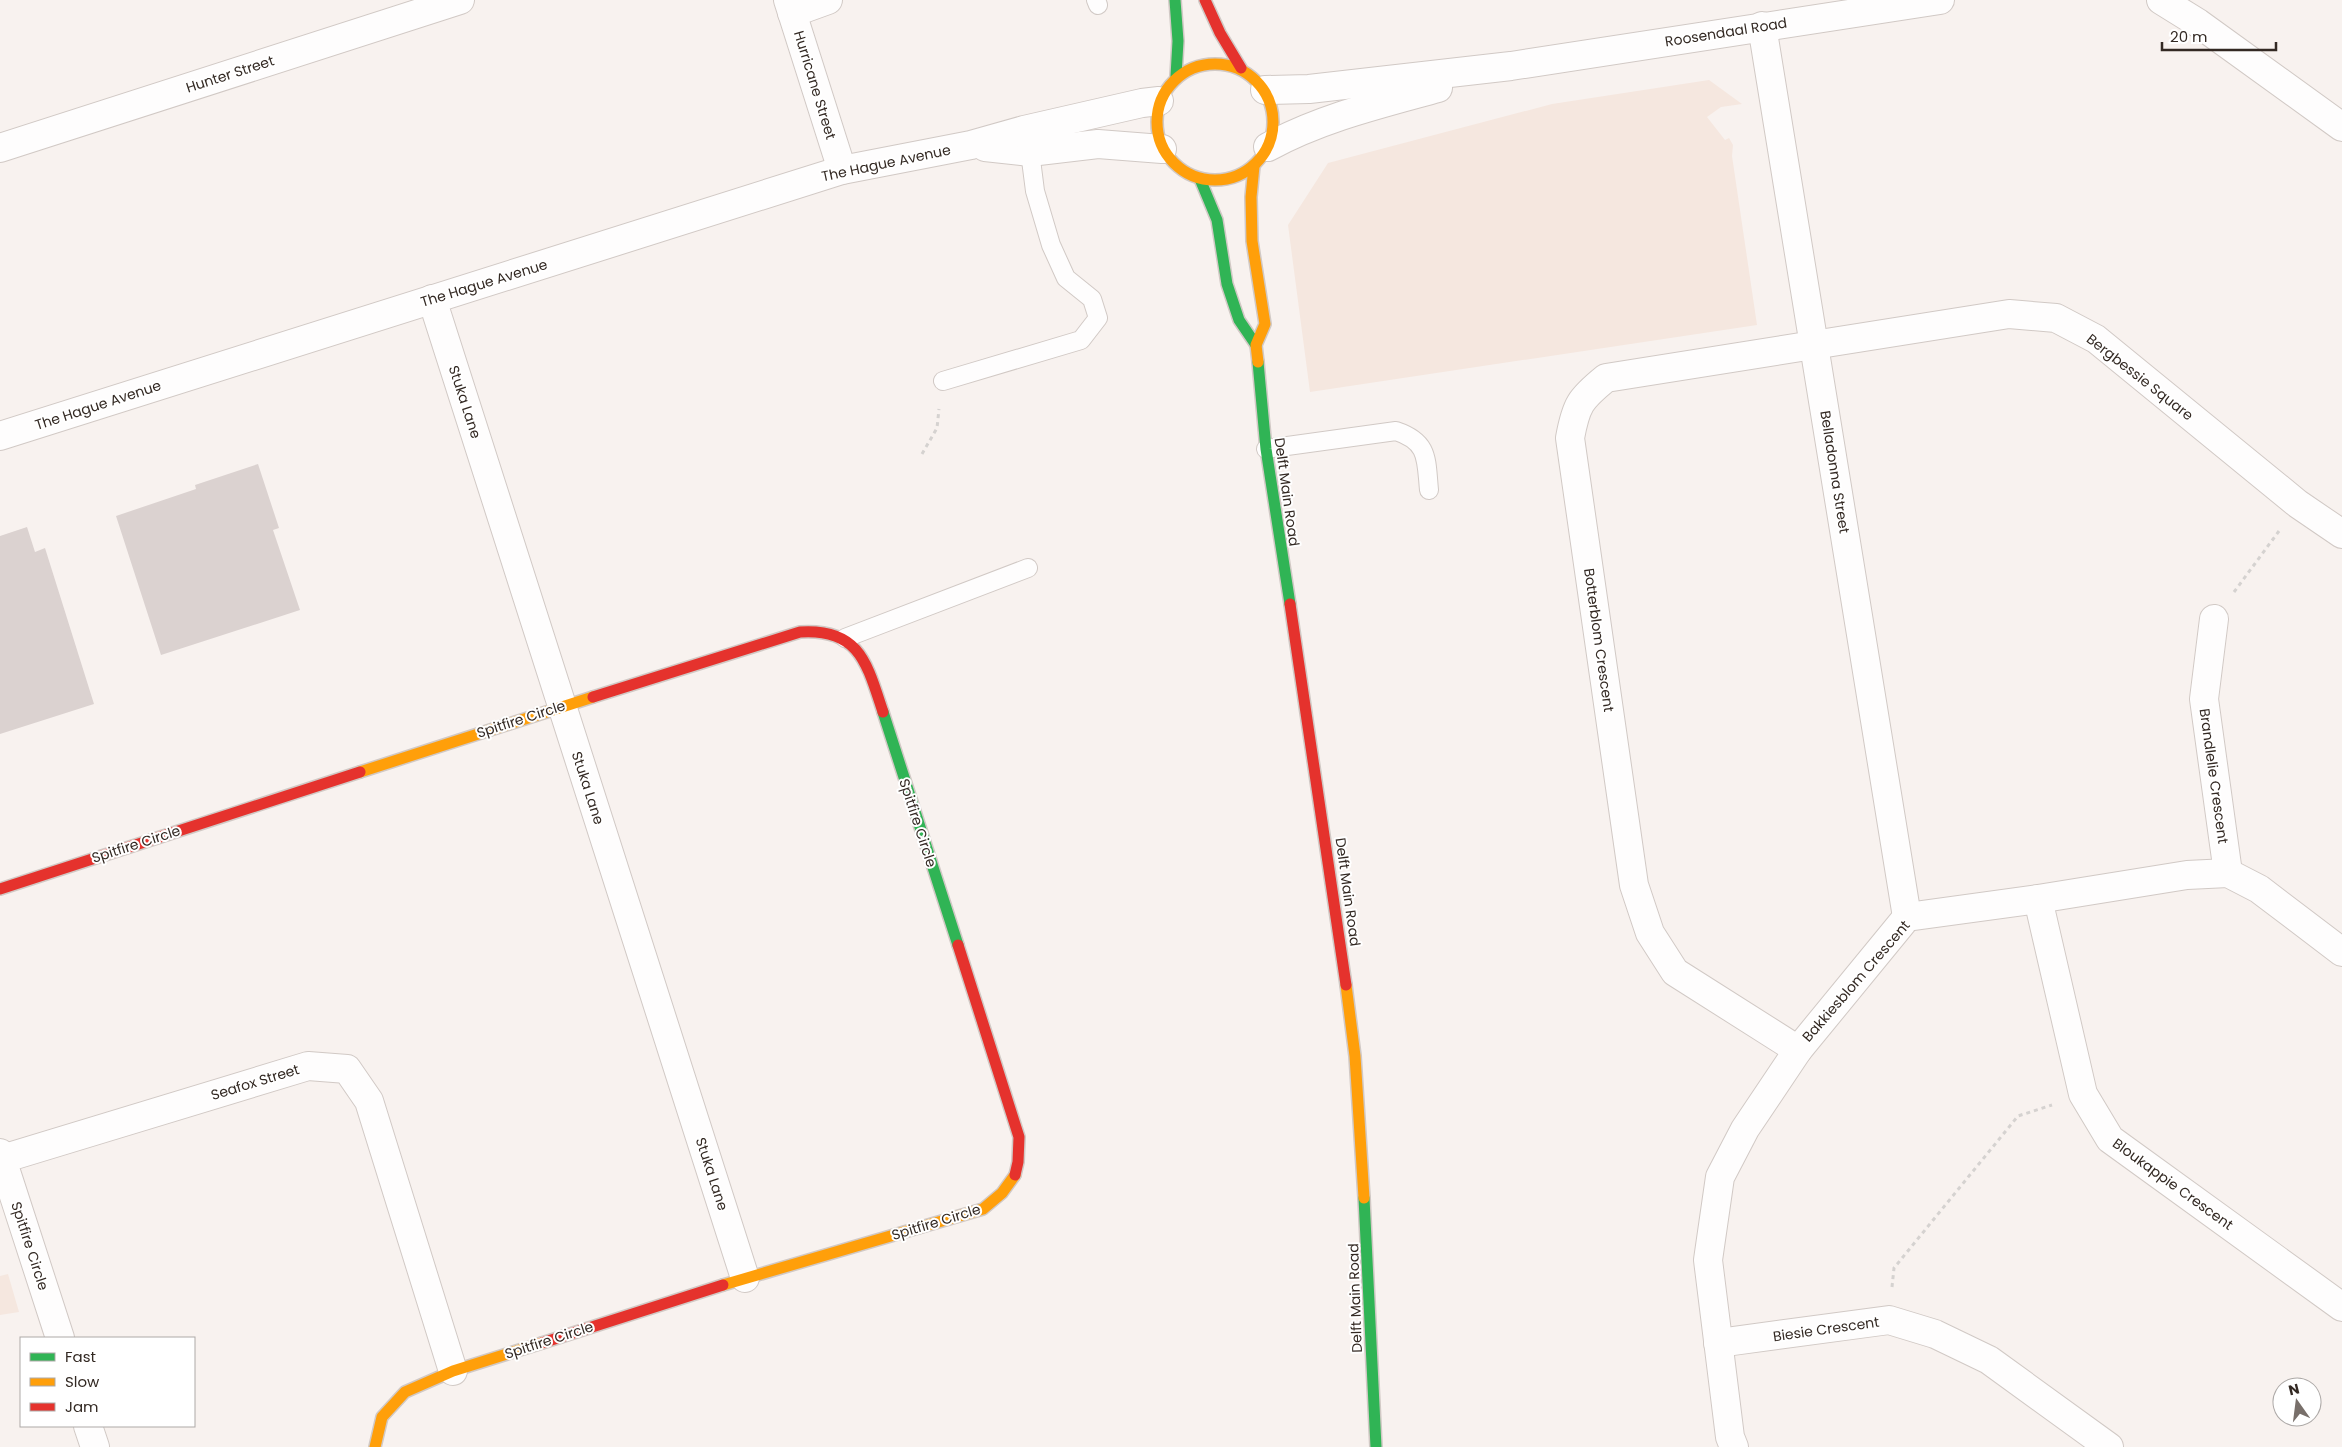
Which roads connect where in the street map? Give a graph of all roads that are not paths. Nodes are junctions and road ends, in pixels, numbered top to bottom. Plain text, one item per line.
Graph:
1 (460, 0) edge
2 (828, 0) edge
3 (1175, 0) edge
4 (1205, 0) edge
5 (1940, 0) edge
6 (2161, 0) edge
7 (790, 6) edge
8 (1762, 26) junction
9 (1512, 66) junction
10 (1241, 68) junction
11 (1176, 76) junction
12 (1265, 90) junction
13 (1159, 101) junction
14 (2342, 127) edge
15 (971, 146) junction
16 (0, 148) edge
17 (1162, 149) junction
18 (1030, 152) junction
19 (1261, 156) junction
20 (842, 170) junction
21 (1200, 179) junction
22 (432, 299) junction
23 (1814, 344) junction
24 (1256, 345) junction
25 (943, 381) road end
26 (0, 436) edge
27 (1266, 450) junction
28 (1429, 490) dead end
29 (2342, 534) edge
30 (1028, 568) dead end
31 (2214, 619) road end
32 (845, 638) junction
33 (562, 706) junction
34 (2228, 873) junction
35 (0, 889) edge
36 (2038, 900) junction
37 (1907, 917) junction
38 (2342, 952) edge
39 (1798, 1050) junction
40 (1, 1156) edge
41 (745, 1278) junction
42 (2342, 1306) edge
43 (60, 1337) edge
44 (1718, 1343) junction
45 (453, 1371) junction
46 (88, 1427) edge
47 (95, 1447) edge
48 (375, 1447) edge
49 (1376, 1447) edge
50 (1734, 1447) edge
51 (2109, 1447) edge

1 - 16 street, Hunter Street
2 - 7 street
3 - 11 street
4 - 10 street
5 - 8 street, Roosendaal Road
6 - 14 street
7 - 20 street, Hurricane Street
8 - 9 street, Roosendaal Road
8 - 23 street, Belladonna Street
9 - 12 street, Roosendaal Road
9 - 19 street, Roosendaal Road
10 - 11 street
10 - 12 street
11 - 13 street
12 - 19 street
13 - 15 street, The Hague Avenue
13 - 17 street
15 - 18 street, The Hague Avenue
15 - 20 street, The Hague Avenue
17 - 18 street, The Hague Avenue
17 - 21 street
18 - 25 lane
19 - 21 street
19 - 24 street, Delft Main Road
20 - 22 street, The Hague Avenue
21 - 24 street, Delft Main Road
22 - 26 street, The Hague Avenue
22 - 33 street, Stuka Lane
23 - 29 street, Bergbessie Square
23 - 37 street, Belladonna Street
23 - 39 street, Botterblom Crescent
24 - 27 street, Delft Main Road
27 - 28 lane
27 - 49 street, Delft Main Road
30 - 32 lane
31 - 34 street, Brandlelie Crescent
32 - 33 street, Spitfire Circle
32 - 41 street, Spitfire Circle
33 - 35 street, Spitfire Circle
33 - 41 street, Stuka Lane
34 - 36 street, Bakkiesblom Crescent
34 - 38 street
36 - 37 street, Bakkiesblom Crescent
36 - 42 street, Bloukappie Crescent
37 - 39 street, Bakkiesblom Crescent
39 - 44 street, Bakkiesblom Crescent
40 - 43 street, Spitfire Circle
40 - 45 street, Seafox Street
41 - 45 street, Spitfire Circle
44 - 50 street, Bakkiesblom Crescent
44 - 51 street, Biesie Crescent
45 - 48 street, Spitfire Circle
46 - 47 street

